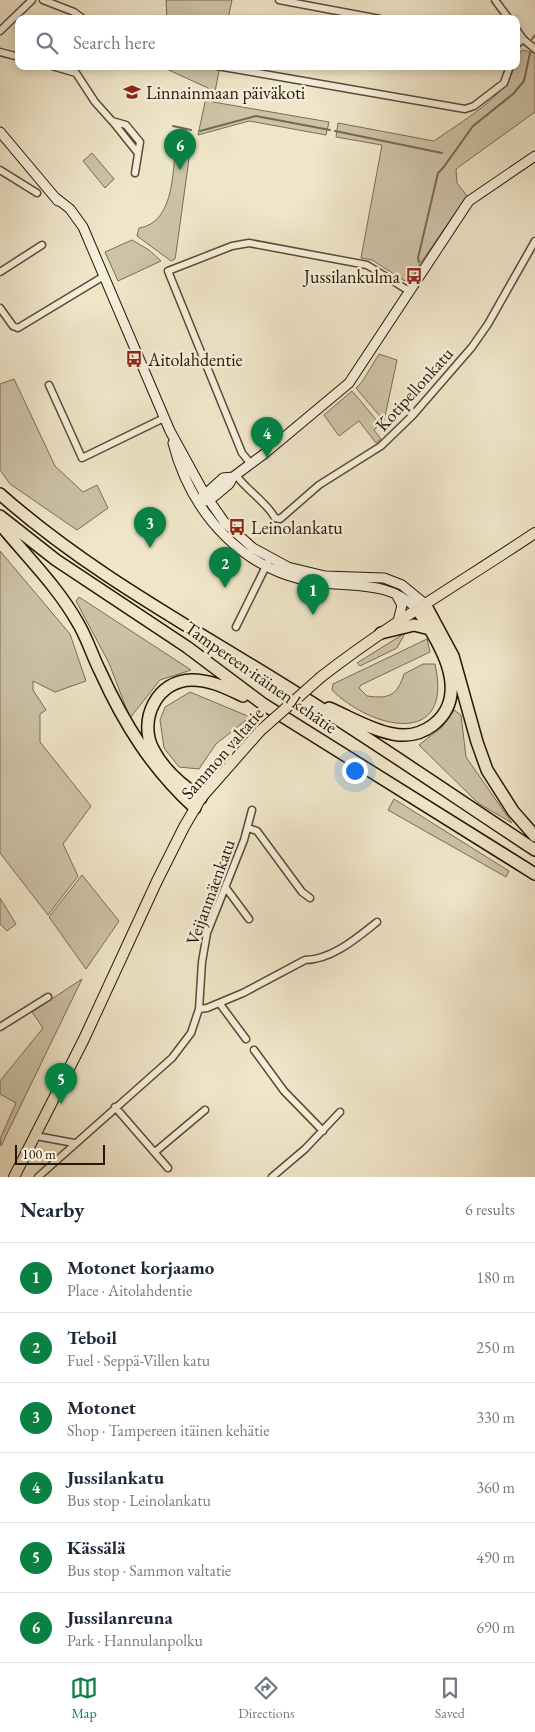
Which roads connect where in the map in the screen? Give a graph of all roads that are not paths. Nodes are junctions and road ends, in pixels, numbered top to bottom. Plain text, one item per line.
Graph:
1 (32, 0) edge
2 (43, 0) edge
3 (279, 0) edge
4 (495, 0) edge
5 (299, 2) edge
6 (17, 15) edge
7 (78, 15) edge
8 (361, 15) edge
9 (506, 15) edge
10 (15, 16) edge
11 (0, 31) edge
12 (520, 35) edge
13 (523, 39) junction
14 (520, 42) edge
15 (535, 49) edge
16 (0, 52) edge
17 (15, 57) edge
18 (66, 70) edge
19 (240, 70) edge
20 (509, 70) edge
21 (0, 132) edge
22 (535, 156) edge
23 (0, 170) edge
24 (135, 173) dead end
25 (37, 192) dead end
26 (535, 241) edge
27 (42, 245) dead end
28 (0, 272) edge
29 (104, 276) junction
30 (409, 291) junction
31 (0, 308) edge
32 (49, 385) dead end
33 (164, 418) junction
34 (170, 431) junction
35 (251, 464) junction
36 (235, 476) junction
37 (0, 494) edge
38 (206, 497) junction
39 (198, 502) junction
40 (0, 516) edge
41 (0, 524) edge
42 (535, 533) edge
43 (267, 562) junction
44 (394, 592) junction
45 (421, 606) junction
46 (398, 621) junction
47 (236, 627) dead end
48 (430, 629) junction
49 (382, 633) junction
50 (298, 694) junction
51 (263, 704) junction
52 (198, 803) junction
53 (252, 810) dead end
54 (248, 828) junction
55 (535, 836) edge
56 (535, 850) edge
57 (535, 874) edge
58 (226, 888) junction
59 (310, 898) dead end
60 (249, 919) dead end
61 (377, 922) dead end
62 (48, 997) dead end
63 (220, 1004) junction
64 (199, 1009) junction
65 (0, 1027) edge
66 (246, 1039) dead end
67 (254, 1050) dead end
68 (116, 1107) junction
69 (205, 1110) dead end
70 (340, 1112) dead end
71 (323, 1131) junction
72 (36, 1136) junction
73 (74, 1143) junction
74 (155, 1152) junction
75 (168, 1168) dead end
76 (47, 1169) junction
77 (14, 1177) edge
78 (38, 1177) edge
79 (51, 1177) edge
80 (272, 1177) edge

1 - 6 street
2 - 7 street
3 - 5 street
4 - 9 street
5 - 8 street
10 - 11 street
12 - 13 street
13 - 14 street
13 - 15 street
16 - 17 street
18 - 24 street
19 - 20 street
21 - 29 main road
22 - 30 main road
23 - 25 street
26 - 36 street, Kotipellonkatu
27 - 28 street
29 - 31 street
29 - 33 main road
30 - 35 main road
30 - 35 street
32 - 33 street
33 - 34 main road
34 - 38 main road
34 - 39 main road
35 - 36 main road
36 - 38 main road
37 - 50 highway, Tampereen itäinen kehätie
38 - 39 main road
38 - 43 main road
39 - 43 main road
40 - 51 highway, Tampereen itäinen kehätie
41 - 52 highway
42 - 45 main road, Sammon valtatie
43 - 44 main road
43 - 45 main road
43 - 47 street
44 - 45 main road
44 - 46 main road
45 - 46 main road, Sammon valtatie
45 - 48 highway
45 - 55 highway
46 - 49 main road, Sammon valtatie
48 - 49 highway
48 - 50 highway
49 - 52 main road, Sammon valtatie, bridge
50 - 56 highway, Tampereen itäinen kehätie
51 - 52 highway
51 - 57 highway, Tampereen itäinen kehätie
52 - 72 main road, Sammon valtatie
53 - 54 street, Veijanmäenkatu
54 - 58 street, Veijanmäenkatu
54 - 59 street
58 - 60 street
58 - 64 street, Veijanmäenkatu
61 - 63 street
62 - 65 street
63 - 64 street
63 - 66 street
64 - 68 street, Veijanmäenkatu
67 - 71 street
68 - 73 street, Veijanmäenkatu
68 - 74 street
69 - 74 street
70 - 71 street
71 - 80 street
72 - 73 street
72 - 77 main road, Sammon valtatie
73 - 76 street, Veijanmäenkatu
74 - 75 street
76 - 78 street, Veijanmäenkatu
76 - 79 street

